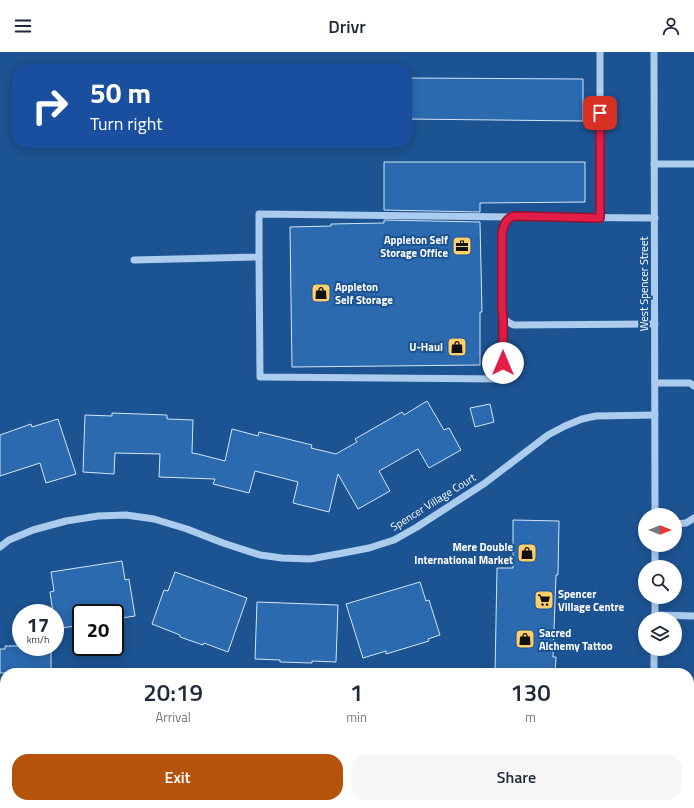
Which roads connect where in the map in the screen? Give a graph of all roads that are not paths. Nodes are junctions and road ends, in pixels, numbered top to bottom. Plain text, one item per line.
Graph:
1 (600, 52) edge
2 (654, 52) edge
3 (654, 164) junction
4 (694, 164) edge
5 (513, 216) junction
6 (600, 218) junction
7 (655, 218) junction
8 (259, 257) junction
9 (134, 260) dead end
10 (503, 317) junction
11 (655, 324) junction
12 (655, 383) junction
13 (694, 386) edge
14 (655, 415) junction
15 (655, 508) edge
16 (694, 518) edge
17 (682, 523) edge
18 (0, 547) edge
19 (682, 616) edge
20 (694, 616) edge
21 (654, 656) edge
22 (654, 668) edge

1 - 6 street
2 - 3 street, West Spencer Street
3 - 4 street
3 - 7 street, West Spencer Street
5 - 6 street
5 - 8 street
5 - 10 street
6 - 7 street
7 - 11 street, West Spencer Street
8 - 9 street
8 - 10 street
10 - 11 street
11 - 12 street, West Spencer Street
12 - 13 street
12 - 14 street, West Spencer Street
14 - 15 street, West Spencer Street
14 - 18 street, Spencer Village Court
16 - 17 street
19 - 20 street
21 - 22 street

